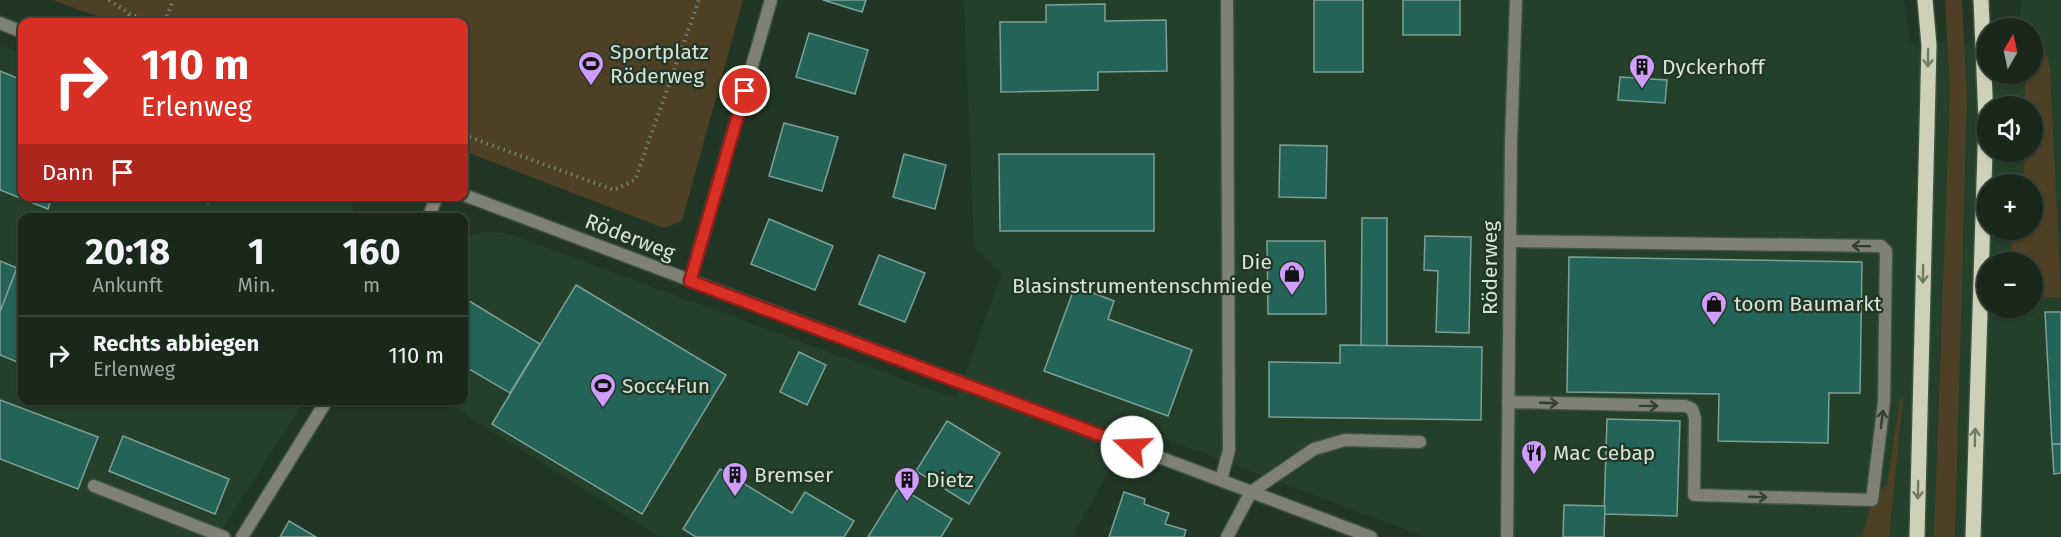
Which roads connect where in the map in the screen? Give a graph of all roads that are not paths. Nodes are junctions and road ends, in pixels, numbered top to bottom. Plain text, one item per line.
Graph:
1 (771, 0) edge
2 (1227, 0) edge
3 (1516, 0) edge
4 (1925, 0) edge
5 (1981, 0) edge
6 (1988, 0) edge
7 (1983, 18) edge
8 (1984, 18) edge
9 (0, 23) edge
10 (18, 30) edge
11 (1985, 84) edge
12 (468, 197) edge
13 (1510, 241) junction
14 (690, 281) junction
15 (1508, 402) junction
16 (324, 405) edge
17 (1420, 442) dead end
18 (1221, 480) junction
19 (94, 486) dead end
20 (1251, 492) junction
21 (224, 537) edge
22 (242, 537) edge
23 (1227, 537) edge
24 (1371, 537) edge
25 (1507, 537) edge
26 (1917, 537) edge
27 (1973, 537) edge

1 - 14 street
2 - 18 street
3 - 13 street, Röderweg
4 -> 26 main road
5 - 7 main road
6 - 8 street
9 - 10 street
27 -> 11 main road
12 - 14 street, Röderweg
13 - 15 street, Röderweg
15 -> 13 street
14 - 18 street, Röderweg
15 - 25 street, Röderweg
16 - 22 street
17 - 20 street
18 - 20 street, Röderweg
19 - 21 street
20 - 23 street
20 - 24 street, Röderweg

